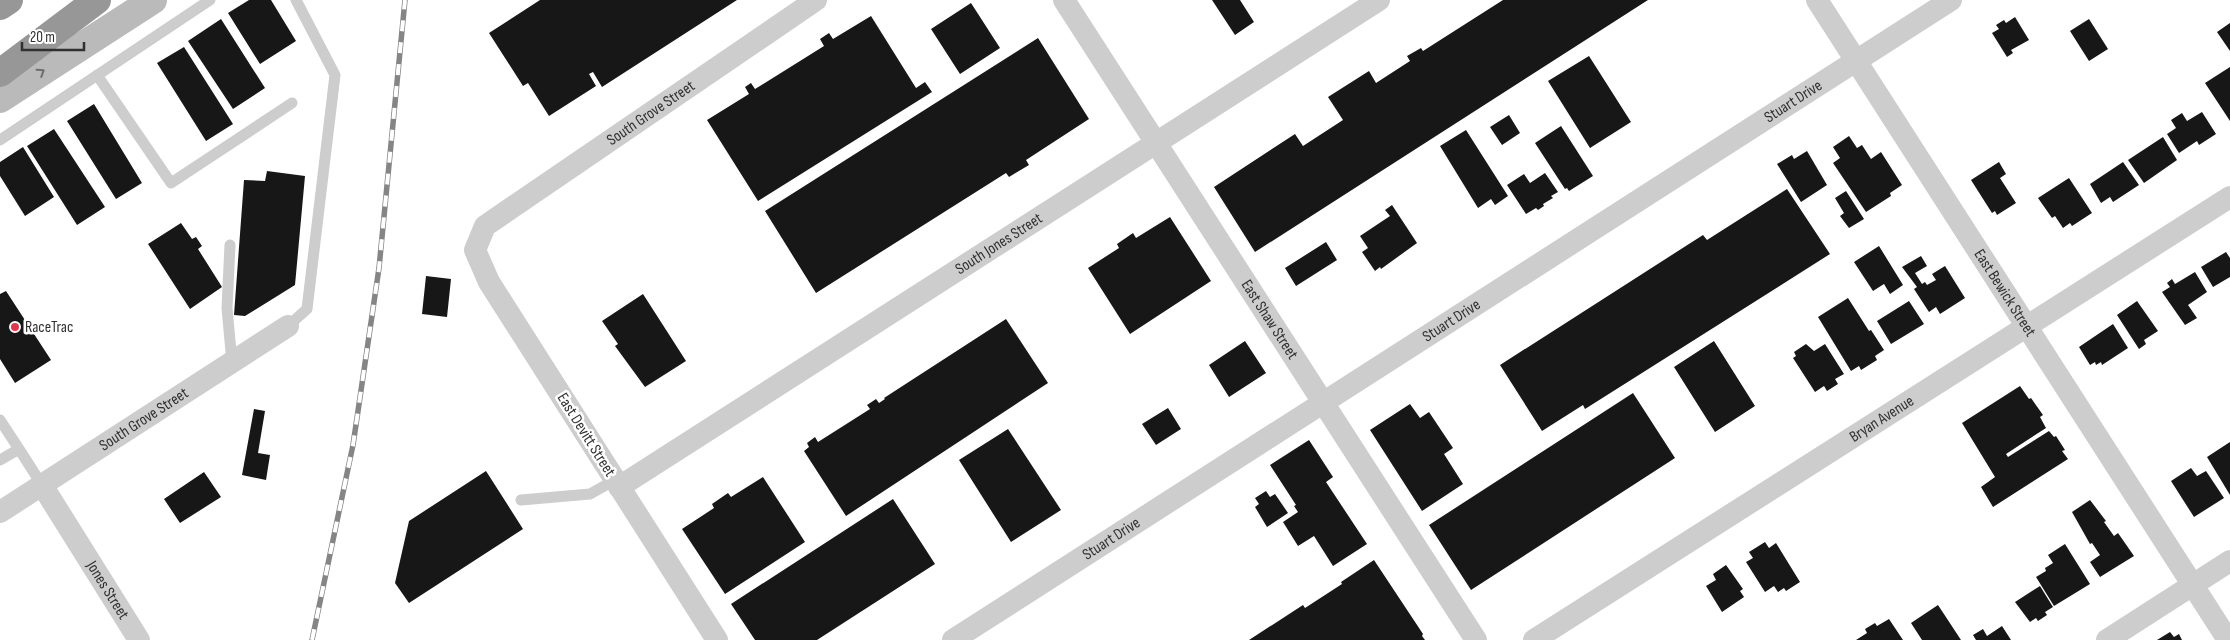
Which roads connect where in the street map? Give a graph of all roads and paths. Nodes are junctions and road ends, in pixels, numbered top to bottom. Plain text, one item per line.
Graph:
1 (9, 0) edge
2 (97, 0) edge
3 (153, 0) edge
4 (210, 0) edge
5 (296, 0) edge
6 (816, 0) edge
7 (1064, 0) edge
8 (1379, 0) edge
9 (1817, 0) edge
10 (1951, 0) edge
11 (0, 6) edge
12 (1856, 61) junction
13 (0, 73) edge
14 (97, 75) junction
15 (0, 99) edge
16 (292, 103) dead end
17 (0, 140) edge
18 (1156, 143) junction
19 (2230, 197) edge
20 (485, 226) joint
21 (230, 245) dead end
22 (288, 326) joint
23 (2027, 326) junction
24 (232, 363) junction
25 (1323, 403) junction
26 (0, 420) edge
27 (19, 449) junction
28 (0, 460) edge
29 (617, 484) junction
30 (42, 485) junction
31 (521, 500) dead end
32 (0, 512) edge
33 (2230, 561) edge
34 (2193, 585) junction
35 (139, 640) edge
36 (717, 640) edge
37 (953, 640) edge
38 (1476, 640) edge
39 (1534, 640) edge
40 (2107, 640) edge
41 (2228, 640) edge

1 - 11 highway
2 - 13 highway
15 -> 3 main road
4 - 14 lane
5 - 22 lane
6 - 20 street, South Grove Street
7 - 18 street, East Shaw Street
8 - 18 street, South Jones Street
9 - 12 street, East Bewick Street
10 - 12 street, Stuart Drive
12 - 23 street, East Bewick Street
12 - 25 street, Stuart Drive
14 - 16 lane
14 - 17 lane
18 - 25 street, East Shaw Street
18 - 29 street, South Jones Street
19 - 23 street, Bryan Avenue
20 - 29 street, East Devitt Street
21 - 24 lane
22 - 24 street, South Grove Street
23 - 34 street, East Bewick Street
23 - 39 street, Bryan Avenue
24 - 30 street, South Grove Street
25 - 37 street, Stuart Drive
25 - 38 street, East Shaw Street
26 - 27 lane
27 - 28 lane
27 - 30 lane
29 - 31 lane
29 - 36 street, East Devitt Street
30 - 32 street, South Grove Street
30 - 35 street, Jones Street
33 - 34 street
34 - 40 street
34 - 41 street, East Bewick Street

